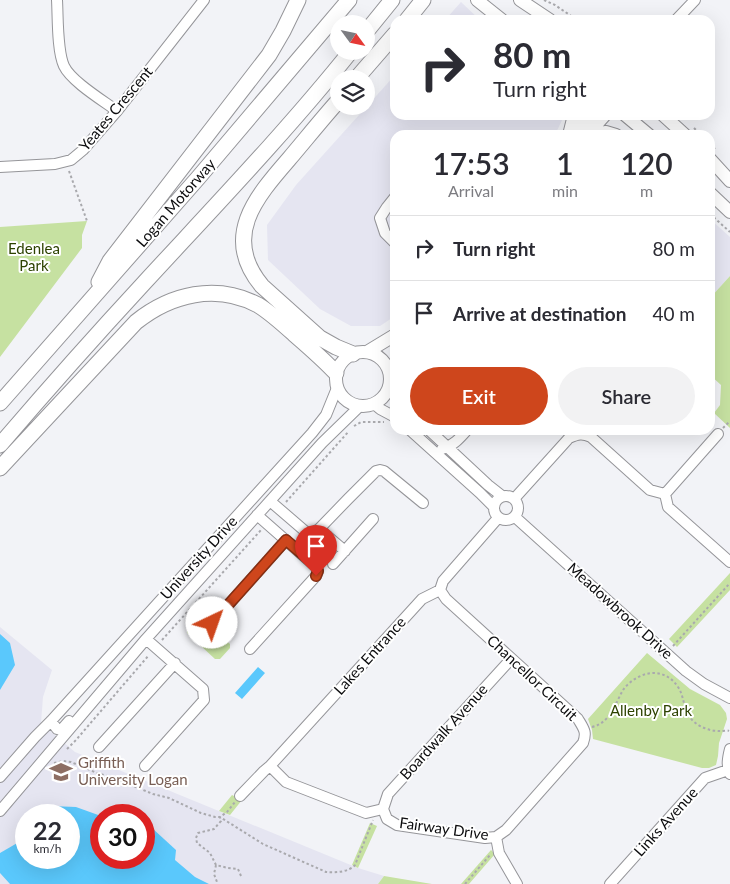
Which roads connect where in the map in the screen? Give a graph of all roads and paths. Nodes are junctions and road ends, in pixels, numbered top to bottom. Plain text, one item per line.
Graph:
1 (57, 0) edge
2 (204, 0) edge
3 (298, 0) edge
4 (349, 0) edge
5 (392, 0) edge
6 (423, 0) edge
7 (477, 0) edge
8 (520, 0) edge
9 (544, 0) edge
10 (695, 0) edge
11 (411, 15) edge
12 (496, 15) edge
13 (542, 15) edge
14 (570, 15) edge
15 (682, 15) edge
16 (375, 21) edge
17 (390, 40) edge
18 (344, 60) edge
19 (364, 70) edge
20 (117, 111) junction
21 (330, 111) edge
22 (584, 120) edge
23 (600, 120) edge
24 (631, 120) edge
25 (668, 120) edge
26 (575, 130) edge
27 (592, 130) edge
28 (642, 130) edge
29 (680, 130) edge
30 (715, 164) edge
31 (0, 167) edge
32 (68, 168) dead end
33 (730, 181) edge
34 (715, 198) edge
35 (390, 203) edge
36 (730, 212) edge
37 (715, 218) edge
38 (87, 221) dead end
39 (730, 232) edge
40 (390, 238) edge
41 (84, 307) junction
42 (390, 338) edge
43 (360, 353) junction
44 (390, 368) edge
45 (337, 380) junction
46 (390, 391) edge
47 (0, 403) edge
48 (374, 404) junction
49 (360, 406) junction
50 (390, 419) edge
51 (390, 420) edge
52 (718, 434) dead end
53 (416, 435) edge
54 (434, 435) edge
55 (462, 435) edge
56 (573, 435) edge
57 (586, 435) edge
58 (0, 444) edge
59 (448, 448) junction
60 (434, 451) junction
61 (0, 468) edge
62 (665, 494) junction
63 (502, 496) junction
64 (514, 499) junction
65 (270, 501) junction
66 (423, 503) dead end
67 (493, 506) junction
68 (280, 510) junction
69 (257, 515) junction
70 (515, 517) junction
71 (498, 518) junction
72 (373, 519) dead end
73 (267, 524) junction
74 (319, 529) junction
75 (286, 540) junction
76 (345, 551) junction
77 (730, 562) edge
78 (333, 564) dead end
79 (730, 583) edge
80 (440, 590) junction
81 (212, 623) dead end
82 (146, 639) junction
83 (670, 646) dead end
84 (156, 647) junction
85 (250, 649) dead end
86 (511, 659) junction
87 (175, 663) junction
88 (114, 677) junction
89 (730, 698) edge
90 (51, 721) junction
91 (584, 727) junction
92 (729, 730) edge
93 (99, 747) dead end
94 (730, 749) edge
95 (64, 752) dead end
96 (57, 758) dead end
97 (145, 766) dead end
98 (270, 766) junction
99 (729, 772) edge
100 (0, 777) edge
101 (240, 796) joint
102 (383, 809) junction
103 (0, 811) edge
104 (220, 817) junction
105 (496, 841) junction
106 (216, 865) junction
107 (241, 876) dead end
108 (217, 882) dead end
109 (465, 884) edge
110 (517, 884) edge
111 (610, 884) edge

1 - 20 street
2 - 20 street, Yeates Crescent
3 - 41 highway
4 - 41 highway, Logan Motorway
5 - 16 highway
6 - 11 highway
7 - 12 main road
8 - 13 main road
9 - 14 path
10 - 15 street
17 - 19 highway
18 - 58 highway, Logan Motorway
20 - 31 street, Yeates Crescent
21 - 43 highway
22 - 26 main road
23 - 27 main road
24 - 28 main road
25 - 29 main road
30 - 33 main road
32 - 38 path
34 - 36 main road
35 - 40 street
37 - 39 path
41 - 47 highway, Logan Motorway
42 - 43 main road
43 - 44 main road
43 - 45 main road
45 - 49 main road
45 - 61 highway
45 - 90 street, University Drive
46 - 48 main road
48 - 49 main road
48 - 50 street
49 - 65 street, University Drive
51 - 68 path
52 - 62 street
53 - 60 street
54 - 59 street
55 - 59 street
56 - 64 street
57 - 62 street
59 - 60 street
59 - 63 street
60 - 67 street
62 - 77 street
63 - 64 street
63 - 67 street
64 - 70 street
65 - 68 street
65 - 69 street, University Drive
66 - 74 street
67 - 71 street
68 - 74 street
69 - 73 street
69 - 82 street, University Drive
70 - 71 street
70 - 89 street, Meadowbrook Drive
71 - 80 street, Lakes Entrance
72 - 76 street
73 - 75 street
73 - 84 path
74 - 76 street
75 - 81 street
75 - 85 street
76 - 78 street
79 - 83 path
80 - 86 street, Chancellor Circuit
80 - 98 street, Lakes Entrance
82 - 84 street
82 - 88 street, University Drive
84 - 87 street
84 - 95 path
86 - 91 street, Chancellor Circuit
86 - 102 street, Boardwalk Avenue
87 - 93 street
87 - 97 street
88 - 90 street, University Drive
88 - 103 street, University Drive
90 - 100 street, University Drive
91 - 92 path
91 - 105 street, Chancellor Circuit
94 - 99 street
96 - 104 path
98 - 101 street, Lakes Entrance
98 - 102 street, Fairway Drive
99 - 111 street, Links Avenue
101 - 104 path
102 - 104 path
102 - 105 street, Fairway Drive
104 - 106 path
105 - 109 path
105 - 110 street, Fairway Drive
106 - 107 path
106 - 108 path

